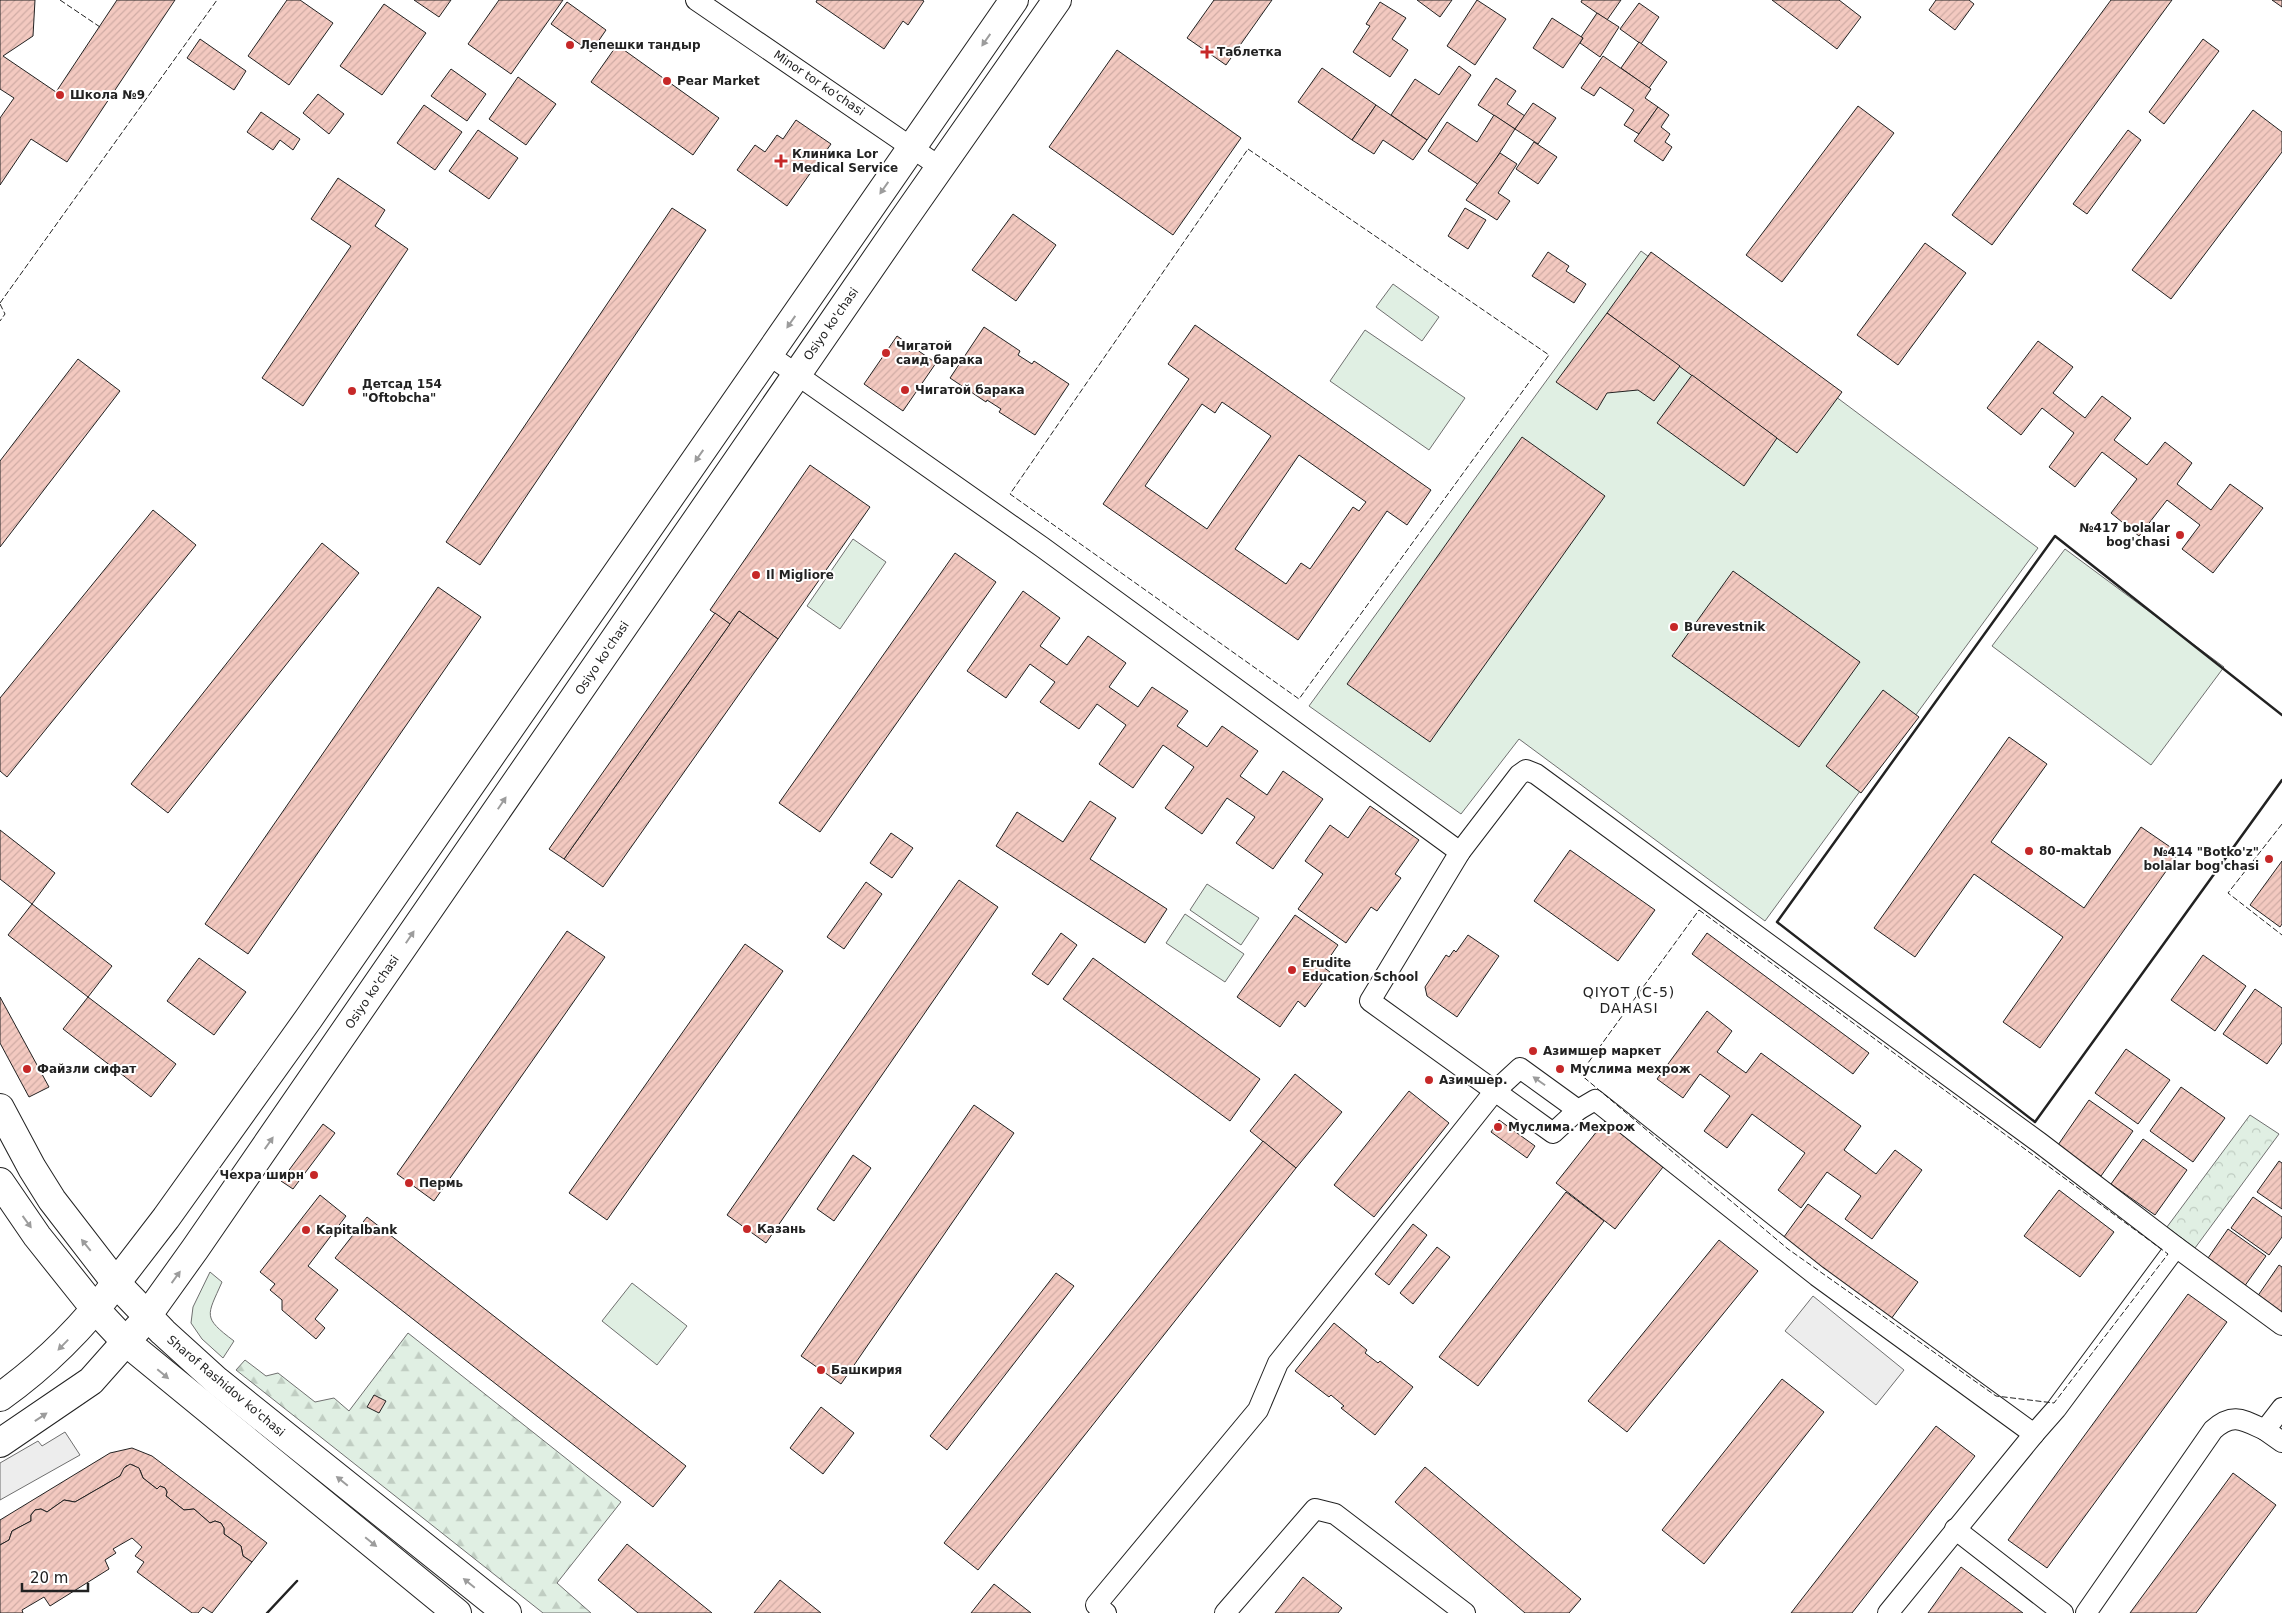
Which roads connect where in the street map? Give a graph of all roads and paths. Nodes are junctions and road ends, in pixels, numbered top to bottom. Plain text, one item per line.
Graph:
1 (696, 0) edge
2 (1014, 0) edge
3 (1056, 0) edge
4 (912, 147) junction
5 (940, 167) junction
6 (769, 355) junction
7 (797, 374) junction
8 (1460, 852) junction
9 (1494, 1092) junction
10 (0, 1108) edge
11 (1578, 1110) junction
12 (0, 1182) edge
13 (2176, 1247) junction
14 (116, 1283) junction
15 (96, 1310) junction
16 (147, 1316) junction
17 (2282, 1325) edge
18 (126, 1342) junction
19 (0, 1397) edge
20 (2282, 1408) edge
21 (2265, 1430) junction
22 (2034, 1434) junction
23 (2282, 1442) edge
24 (0, 1444) edge
25 (1955, 1529) junction
26 (457, 1613) edge
27 (507, 1613) edge
28 (1106, 1613) edge
29 (1224, 1613) edge
30 (1464, 1613) edge
31 (1888, 1613) edge
32 (2062, 1613) edge
33 (2086, 1613) edge

1 - 4 street, Minor tor ko'chasi
2 -> 4 main road
3 - 5 main road, Osiyo ko'chasi
4 - 5 street, Minor tor ko'chasi
4 -> 6 main road
5 - 7 main road, Osiyo ko'chasi
6 - 7 street
6 -> 14 main road
7 - 8 street
16 -> 7 main road, Osiyo ko'chasi
8 - 9 street
8 - 13 street
9 - 11 street
11 -> 9 street
9 - 28 street
14 -> 10 main road, Sharof Rashidov ko'chasi
11 - 22 street
12 -> 15 main road
13 - 17 street
13 - 22 street
14 - 15 main road
14 - 16 main road, Sharof Rashidov ko'chasi
15 - 18 main road
15 -> 19 main road
16 - 18 main road, Osiyo ko'chasi
27 -> 16 main road, Sharof Rashidov ko'chasi
24 -> 18 main road, Osiyo ko'chasi
18 -> 26 main road
20 - 21 street
21 - 23 street
21 - 33 street
22 - 25 street
25 - 31 street
25 - 32 street
29 - 30 street

